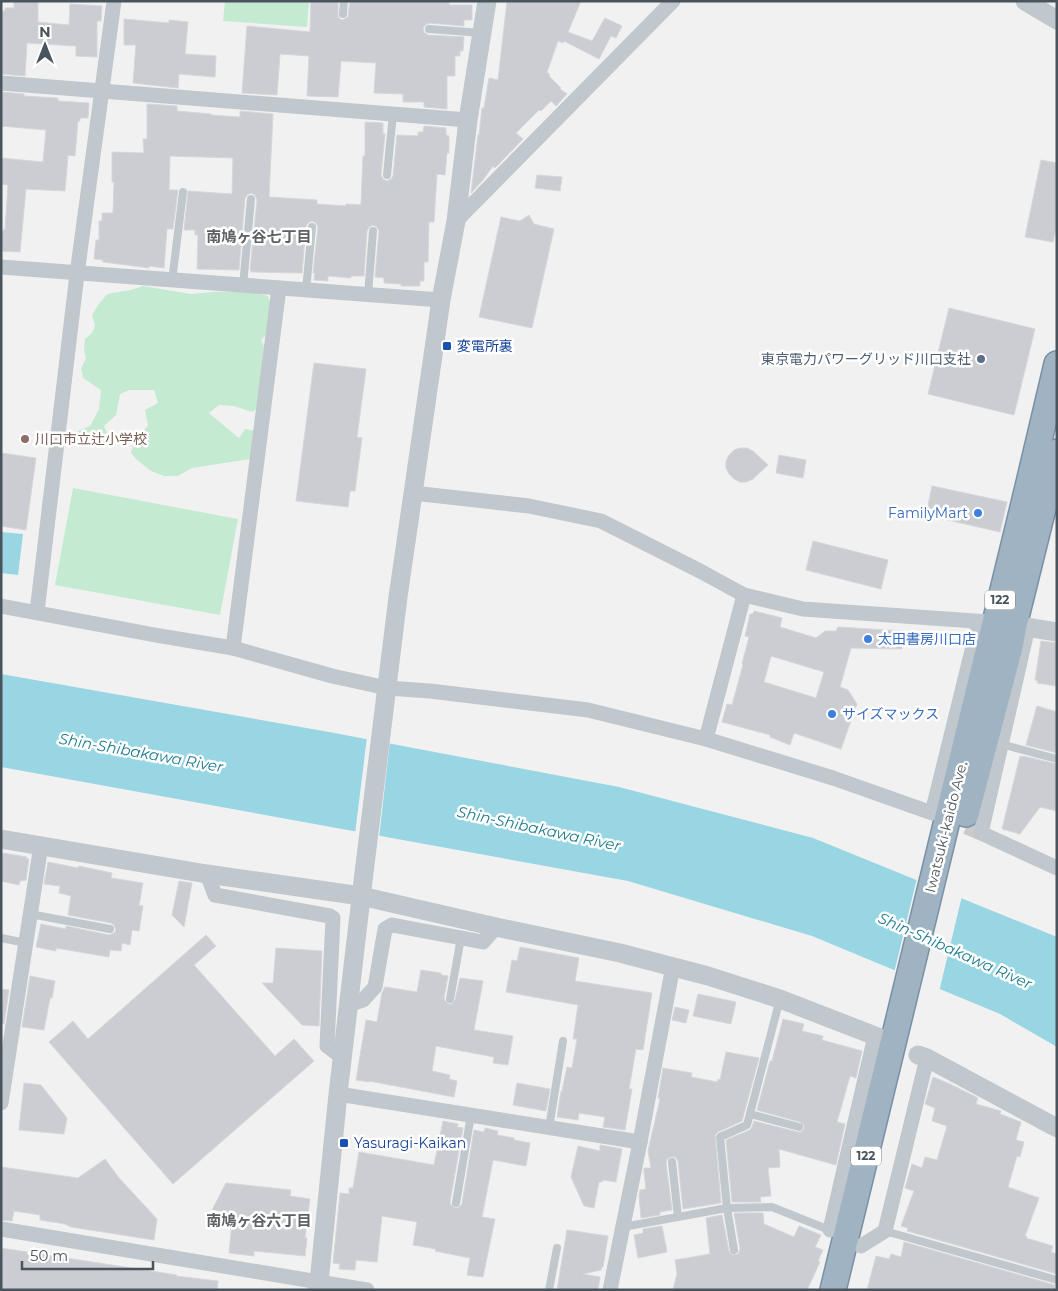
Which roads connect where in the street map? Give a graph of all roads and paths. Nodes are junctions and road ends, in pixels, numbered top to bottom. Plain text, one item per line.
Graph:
1 (114, 1) edge
2 (344, 1) edge
3 (487, 1) edge
4 (1025, 1) edge
5 (667, 3) edge
6 (343, 14) dead end
7 (1057, 20) edge
8 (429, 29) dead end
9 (482, 33) junction
10 (1, 83) edge
11 (102, 91) junction
12 (393, 114) junction
13 (468, 120) junction
14 (387, 175) dead end
15 (182, 192) dead end
16 (251, 199) dead end
17 (456, 221) junction
18 (312, 227) dead end
19 (373, 231) dead end
20 (1, 268) edge
21 (77, 274) junction
22 (172, 281) junction
23 (244, 286) junction
24 (279, 288) junction
25 (306, 290) junction
26 (368, 295) junction
27 (441, 300) junction
28 (1057, 364) edge
29 (1057, 452) edge
30 (413, 493) junction
31 (744, 595) junction
32 (1, 606) edge
33 (37, 612) junction
34 (1004, 624) junction
35 (1057, 632) edge
36 (233, 648) junction
37 (387, 693) junction
38 (706, 739) junction
39 (1001, 744) junction
40 (1057, 759) edge
41 (1, 839) edge
42 (41, 845) junction
43 (1056, 866) edge
44 (207, 874) junction
45 (362, 889) junction
46 (30, 914) junction
47 (496, 927) junction
48 (110, 929) dead end
49 (1, 938) edge
50 (461, 938) junction
51 (26, 942) junction
52 (673, 966) junction
53 (450, 998) dead end
54 (780, 999) junction
55 (349, 1005) junction
56 (892, 1031) junction
57 (6, 1038) edge
58 (564, 1041) dead end
59 (922, 1056) joint
60 (342, 1057) junction
61 (338, 1094) junction
62 (1, 1103) edge
63 (750, 1114) junction
64 (471, 1115) junction
65 (799, 1127) dead end
66 (549, 1128) junction
67 (1057, 1128) edge
68 (640, 1142) junction
69 (672, 1162) dead end
70 (456, 1203) dead end
71 (727, 1208) junction
72 (678, 1217) junction
73 (622, 1227) junction
74 (1, 1229) edge
75 (885, 1231) junction
76 (846, 1238) junction
77 (557, 1248) dead end
78 (734, 1250) dead end
79 (1057, 1280) edge
80 (318, 1286) edge
81 (367, 1290) edge
82 (549, 1290) edge
83 (610, 1290) edge
84 (833, 1290) edge
85 (851, 1290) edge

1 - 11 street
2 - 6 lane
3 - 9 street
4 - 7 street
5 - 17 street
8 - 9 lane
9 - 13 street
10 - 11 street
11 - 12 street
11 - 21 street
12 - 13 street
12 - 14 lane
13 - 17 street
15 - 22 lane
16 - 23 lane
17 - 27 street
18 - 25 lane
19 - 26 lane
20 - 21 street
21 - 22 street
21 - 33 street
22 - 23 street
23 - 24 street
24 - 25 street
24 - 36 street
25 - 26 street
26 - 27 street
27 - 30 street
28 - 34 highway, Iwatsuki-kaido Ave. / 122
29 - 34 highway, Iwatsuki-kaido Ave. / 122
30 - 31 street
30 - 37 street
31 - 34 street
31 - 38 street
32 - 33 street
33 - 36 street
34 - 35 street
34 - 38 street
34 - 39 street
34 - 56 highway, Iwatsuki-kaido Ave. / 122
36 - 37 street
37 - 38 street
37 - 45 street
39 - 40 lane
39 - 43 street
41 - 42 street
42 - 44 street
42 - 46 street
44 - 45 street
44 - 60 street
45 - 47 street
45 - 55 street
46 - 48 lane
46 - 51 street
47 - 50 street
47 - 52 street
49 - 51 lane
50 - 53 lane
50 - 55 street
51 - 57 street
52 - 54 street
52 - 68 street
54 - 56 street
54 - 63 lane
55 - 60 street
56 - 76 highway, Iwatsuki-kaido Ave. / 122
56 - 76 street
57 - 62 street
58 - 66 lane
59 - 67 street
59 - 75 street
60 - 61 street
61 - 64 street
61 - 80 street
63 - 65 lane
63 - 71 lane
64 - 66 street
64 - 70 lane
66 - 68 street
68 - 73 street
69 - 72 lane
71 - 72 lane
71 - 76 lane
71 - 78 lane
72 - 73 lane
73 - 83 street
74 - 80 street
75 - 76 street
75 - 79 lane
76 - 84 highway, Iwatsuki-kaido Ave. / 122
76 - 85 highway, Iwatsuki-kaido Ave. / 122
77 - 82 lane
80 - 81 street

